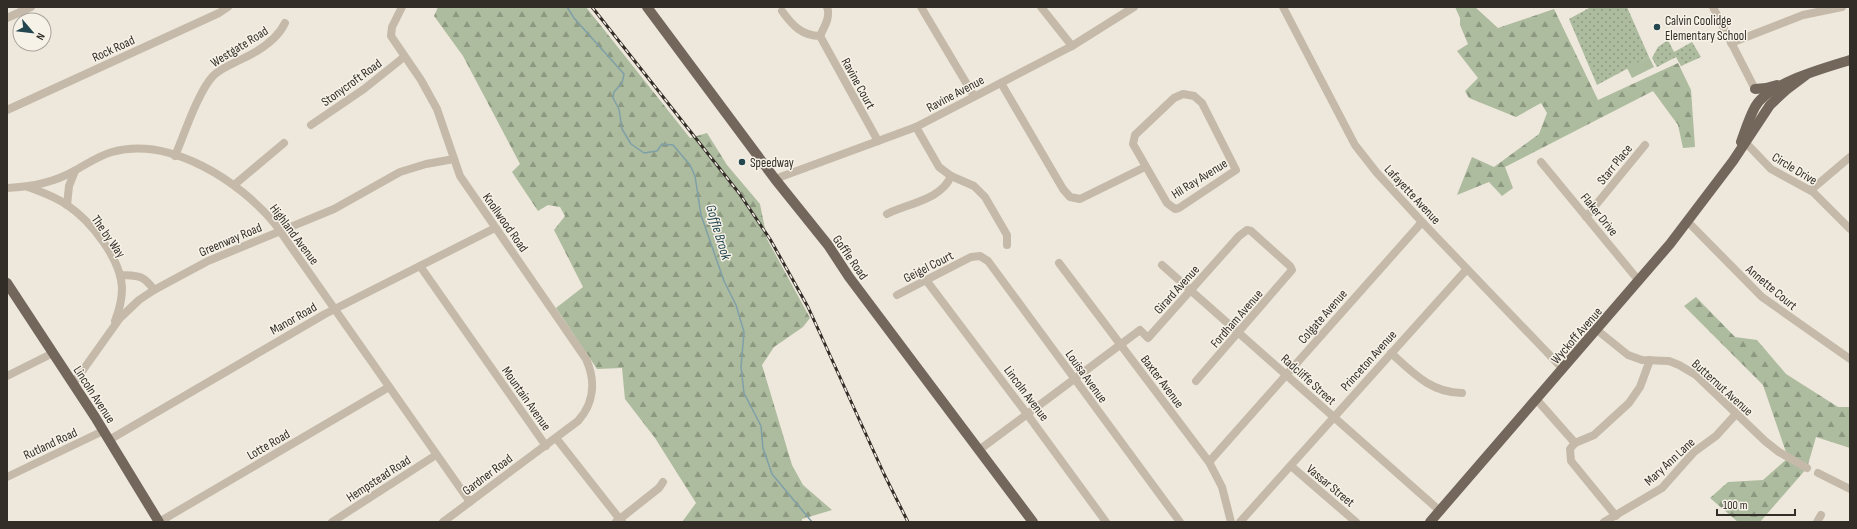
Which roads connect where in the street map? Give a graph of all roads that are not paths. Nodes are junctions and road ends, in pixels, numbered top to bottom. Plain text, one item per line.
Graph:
1 (31, 7) edge
2 (228, 7) edge
3 (402, 7) edge
4 (647, 7) edge
5 (827, 7) edge
6 (921, 7) edge
7 (1041, 7) edge
8 (1134, 7) edge
9 (1283, 7) edge
10 (1713, 7) edge
11 (1842, 7) edge
12 (782, 11) dead end
13 (7, 18) edge
14 (285, 23) dead end
15 (820, 36) junction
16 (1731, 43) junction
17 (1072, 46) junction
18 (404, 57) junction
19 (1850, 60) edge
20 (1806, 75) junction
21 (1001, 83) junction
22 (1784, 83) junction
23 (1755, 89) junction
24 (974, 96) junction
25 (1766, 101) junction
26 (7, 110) edge
27 (311, 125) dead end
28 (916, 126) junction
29 (878, 141) junction
30 (284, 143) dead end
31 (1746, 143) junction
32 (1645, 144) dead end
33 (175, 156) junction
34 (1850, 157) edge
35 (454, 159) junction
36 (1735, 159) junction
37 (1541, 162) dead end
38 (1145, 167) junction
39 (75, 171) junction
40 (951, 176) junction
41 (776, 179) junction
42 (234, 185) junction
43 (28, 187) junction
44 (7, 188) edge
45 (1811, 190) junction
46 (68, 205) junction
47 (887, 214) dead end
48 (1586, 217) junction
49 (1422, 222) junction
50 (1688, 222) junction
51 (495, 228) junction
52 (1850, 229) edge
53 (280, 231) junction
54 (1007, 245) dead end
55 (969, 258) joint
56 (1059, 263) dead end
57 (1162, 265) dead end
58 (420, 266) junction
59 (1467, 269) junction
60 (1292, 270) joint
61 (120, 276) junction
62 (926, 280) junction
63 (1639, 281) junction
64 (7, 283) edge
65 (154, 290) junction
66 (1190, 290) junction
67 (897, 295) dead end
68 (334, 309) junction
69 (112, 329) junction
70 (1597, 330) junction
71 (1238, 333) junction
72 (1120, 343) junction
73 (53, 353) junction
74 (1391, 353) junction
75 (1850, 359) edge
76 (1650, 360) junction
77 (1563, 369) junction
78 (1286, 375) junction
79 (7, 376) edge
80 (1074, 378) junction
81 (1196, 381) dead end
82 (73, 384) junction
83 (389, 387) junction
84 (1462, 393) dead end
85 (1537, 400) junction
86 (1027, 414) junction
87 (1736, 414) junction
88 (1334, 417) junction
89 (106, 435) junction
90 (556, 438) junction
91 (1575, 442) junction
92 (546, 446) junction
93 (979, 450) junction
94 (436, 454) junction
95 (1209, 462) junction
96 (1290, 466) junction
97 (1807, 468) dead end
98 (1818, 473) dead end
99 (7, 477) edge
100 (663, 482) dead end
101 (1850, 489) edge
102 (470, 502) junction
103 (1440, 511) junction
104 (1616, 516) junction
105 (619, 521) edge
106 (159, 522) edge
107 (332, 522) edge
108 (443, 522) edge
109 (1033, 522) edge
110 (1106, 522) edge
111 (1180, 522) edge
112 (1231, 522) edge
113 (1240, 522) edge
114 (1356, 522) edge
115 (1430, 522) edge
116 (1604, 522) edge

1 - 13 street
2 - 26 street, Rock Road
3 - 18 street, Knollwood Road
4 - 41 main road, Goffle Road
5 - 15 street
6 - 24 street
7 - 17 street
8 - 17 street, Ravine Avenue
9 - 49 street, Lafayette Avenue
10 - 16 street
11 - 16 street
12 - 15 street
14 - 33 street, Westgate Road
15 - 29 street, Ravine Court
16 - 23 street
17 - 21 street, Ravine Avenue
18 - 27 street, Stonycroft Road
18 - 35 street, Knollwood Road
19 - 20 main road, Wyckoff Avenue
20 - 22 main road, Wyckoff Avenue
20 - 25 main road, Wyckoff Avenue
21 - 24 street, Ravine Avenue
21 - 38 street
22 - 23 main road
22 - 25 main road, Wyckoff Avenue
23 - 25 main road
24 - 28 street, Ravine Avenue
25 - 31 main road, Wyckoff Avenue
25 - 36 main road, Wyckoff Avenue
28 - 29 street, Ravine Avenue
28 - 40 street
29 - 41 street, Ravine Avenue
30 - 42 street
31 - 36 main road, Wyckoff Avenue
31 - 45 street, Circle Drive
32 - 48 street, Starr Place
33 - 39 street, Highland Avenue
33 - 42 street, Highland Avenue
34 - 45 street
35 - 51 street, Knollwood Road
35 - 53 street, Greenway Road
36 - 50 main road, Wyckoff Avenue
37 - 48 street, Flaker Drive
38 - 38 street, Hil Ray Avenue
39 - 43 street, Highland Avenue
39 - 46 street
40 - 47 street
40 - 54 street
41 - 93 main road, Goffle Road
42 - 53 street, Highland Avenue
43 - 44 street, Highland Avenue
43 - 46 street, The by Way
45 - 52 street, Circle Drive
46 - 61 street, The by Way
48 - 63 street, Flaker Drive
49 - 59 street, Lafayette Avenue
49 - 78 street, Colgate Avenue
50 - 63 main road, Wyckoff Avenue
50 - 75 street, Annette Court
51 - 58 street, Manor Road
51 - 90 street, Knollwood Road
53 - 65 street, Greenway Road
53 - 68 street, Highland Avenue
55 - 62 street, Geigel Court
55 - 80 street, Louisa Avenue
56 - 72 street, Baxter Avenue
57 - 66 street, Radcliffe Street
58 - 68 street, Manor Road
58 - 92 street, Mountain Avenue
59 - 74 street, Princeton Avenue
59 - 77 street, Lafayette Avenue
60 - 66 street, Girard Avenue
60 - 71 street, Fordham Avenue
61 - 65 street
61 - 69 street, The by Way
62 - 67 street, Geigel Court
62 - 86 street, Lincoln Avenue
63 - 70 main road, Wyckoff Avenue
64 - 73 main road, Lincoln Avenue
65 - 69 street, Greenway Road
66 - 71 street, Radcliffe Street
66 - 72 street, Girard Avenue
68 - 83 street, Highland Avenue
68 - 89 street, Manor Road
69 - 82 street, Greenway Road
70 - 76 street, Butternut Avenue
70 - 77 main road, Wyckoff Avenue
71 - 78 street, Radcliffe Street
71 - 81 street, Fordham Avenue
72 - 80 street
72 - 95 street, Baxter Avenue
73 - 79 street
73 - 82 main road, Lincoln Avenue
74 - 84 street
74 - 88 street, Princeton Avenue
76 - 87 street, Butternut Avenue
76 - 91 street
77 - 85 main road, Wyckoff Avenue
78 - 88 street, Radcliffe Street
78 - 95 street, Colgate Avenue
80 - 86 street
80 - 111 street, Louisa Avenue
82 - 89 main road, Lincoln Avenue
83 - 94 street, Highland Avenue
83 - 106 street, Lotte Road
85 - 91 street
85 - 103 main road, Wyckoff Avenue
86 - 93 street
86 - 110 street, Lincoln Avenue
87 - 97 street, Butternut Avenue
87 - 104 street, Mary Ann Lane
88 - 96 street, Princeton Avenue
88 - 103 street, Radcliffe Street
89 - 99 street, Rutland Road
89 - 106 main road, Lincoln Avenue
90 - 92 street, Mountain Avenue
90 - 105 street, Mountain Avenue
91 - 104 street
92 - 102 street, Gardner Road
93 - 109 main road, Goffle Road
94 - 102 street, Highland Avenue
94 - 107 street, Hempstead Road
95 - 112 street, Baxter Avenue
96 - 113 street, Princeton Avenue
96 - 114 street, Vassar Street
98 - 101 street
100 - 105 street
102 - 108 street, Gardner Road
103 - 115 main road, Wyckoff Avenue
104 - 116 street, Mary Ann Lane

